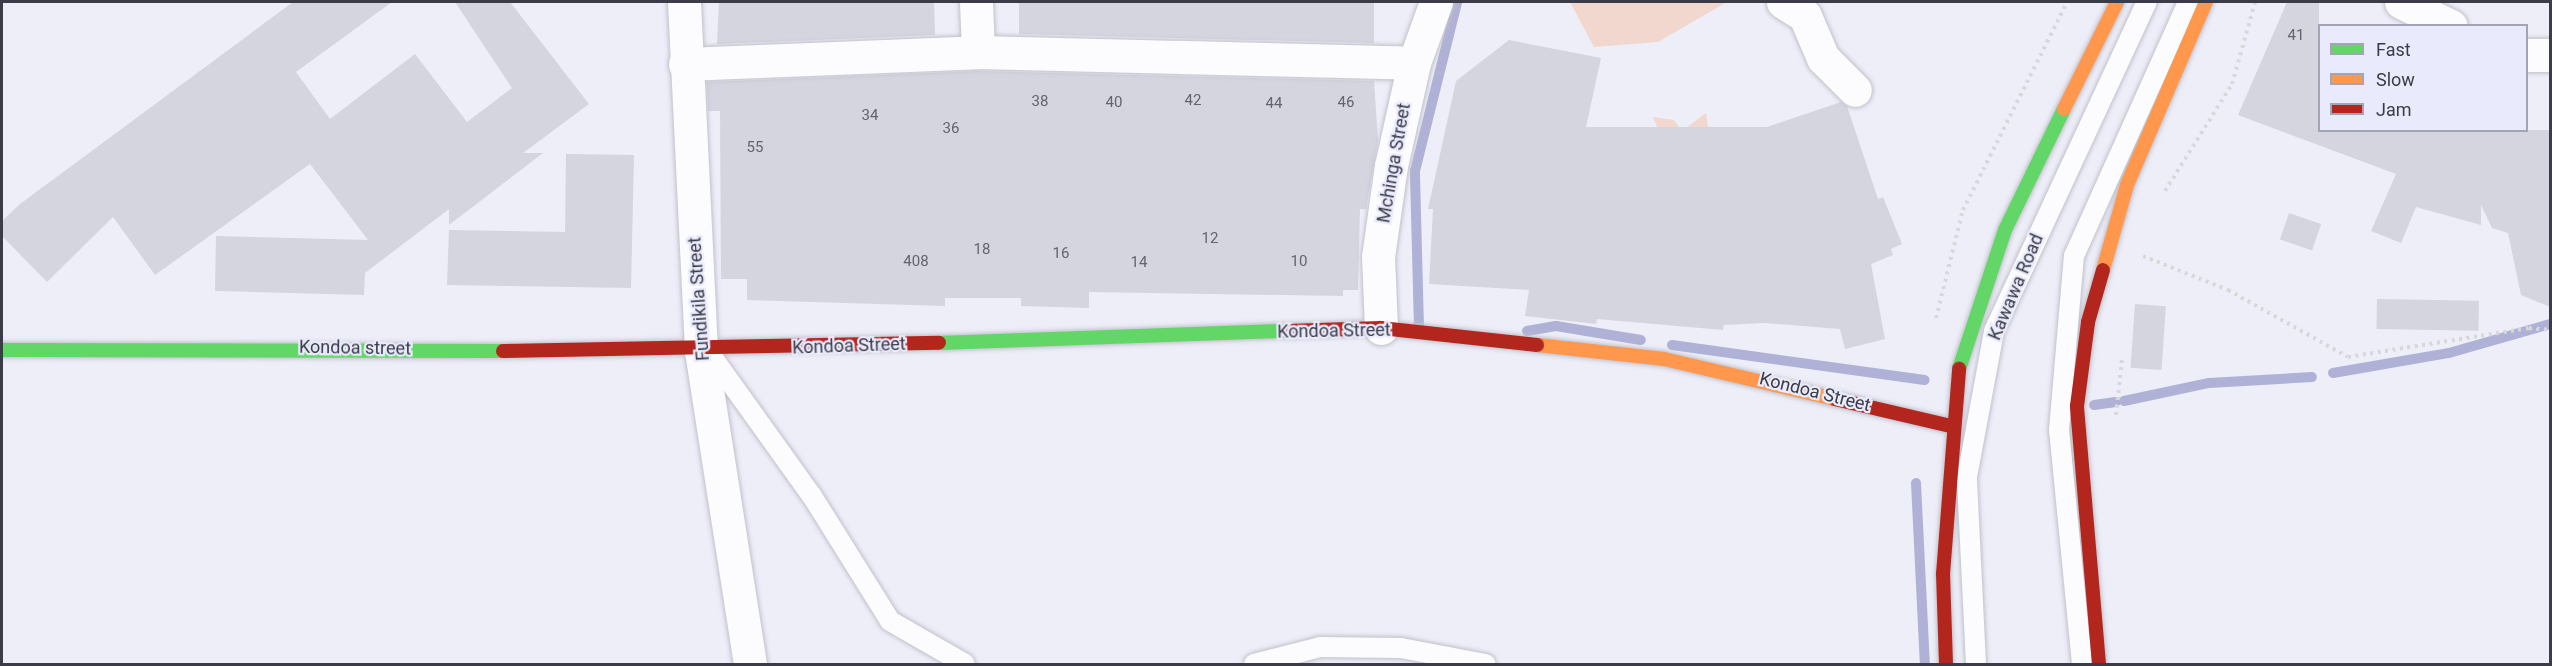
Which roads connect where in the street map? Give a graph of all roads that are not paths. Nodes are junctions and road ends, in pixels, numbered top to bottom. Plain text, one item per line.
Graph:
1 (684, 2) edge
2 (976, 2) edge
3 (1436, 2) edge
4 (1783, 2) edge
5 (2117, 2) edge
6 (2146, 2) edge
7 (2188, 2) edge
8 (2206, 2) edge
9 (2401, 2) edge
10 (2447, 24) edge
11 (978, 52) junction
12 (2528, 55) edge
13 (2550, 55) edge
14 (1414, 63) junction
15 (685, 64) junction
16 (1856, 90) dead end
17 (1382, 328) junction
18 (2, 350) edge
19 (704, 351) junction
20 (1951, 426) junction
21 (750, 664) edge
22 (965, 664) edge
23 (1254, 664) edge
24 (1486, 664) edge
25 (1946, 664) edge
26 (1976, 664) edge
27 (2082, 664) edge
28 (2099, 664) edge

1 - 15 street, Fundikila Street
2 - 11 street
3 - 14 street, Mchinga Street
4 - 16 street
5 - 20 street, Kawawa Road
6 - 26 lane, Kawawa Road
7 - 27 lane
8 - 28 street
9 - 10 street
11 - 14 street
11 - 15 street
12 - 13 street
14 - 17 street, Mchinga Street
15 - 19 street, Fundikila Street
17 - 19 street, Kondoa Street
17 - 20 street, Kondoa Street
18 - 19 street, Kondoa street
19 - 21 street, Fundikila Street
19 - 22 lane
20 - 25 street, Kawawa Road
23 - 24 lane

